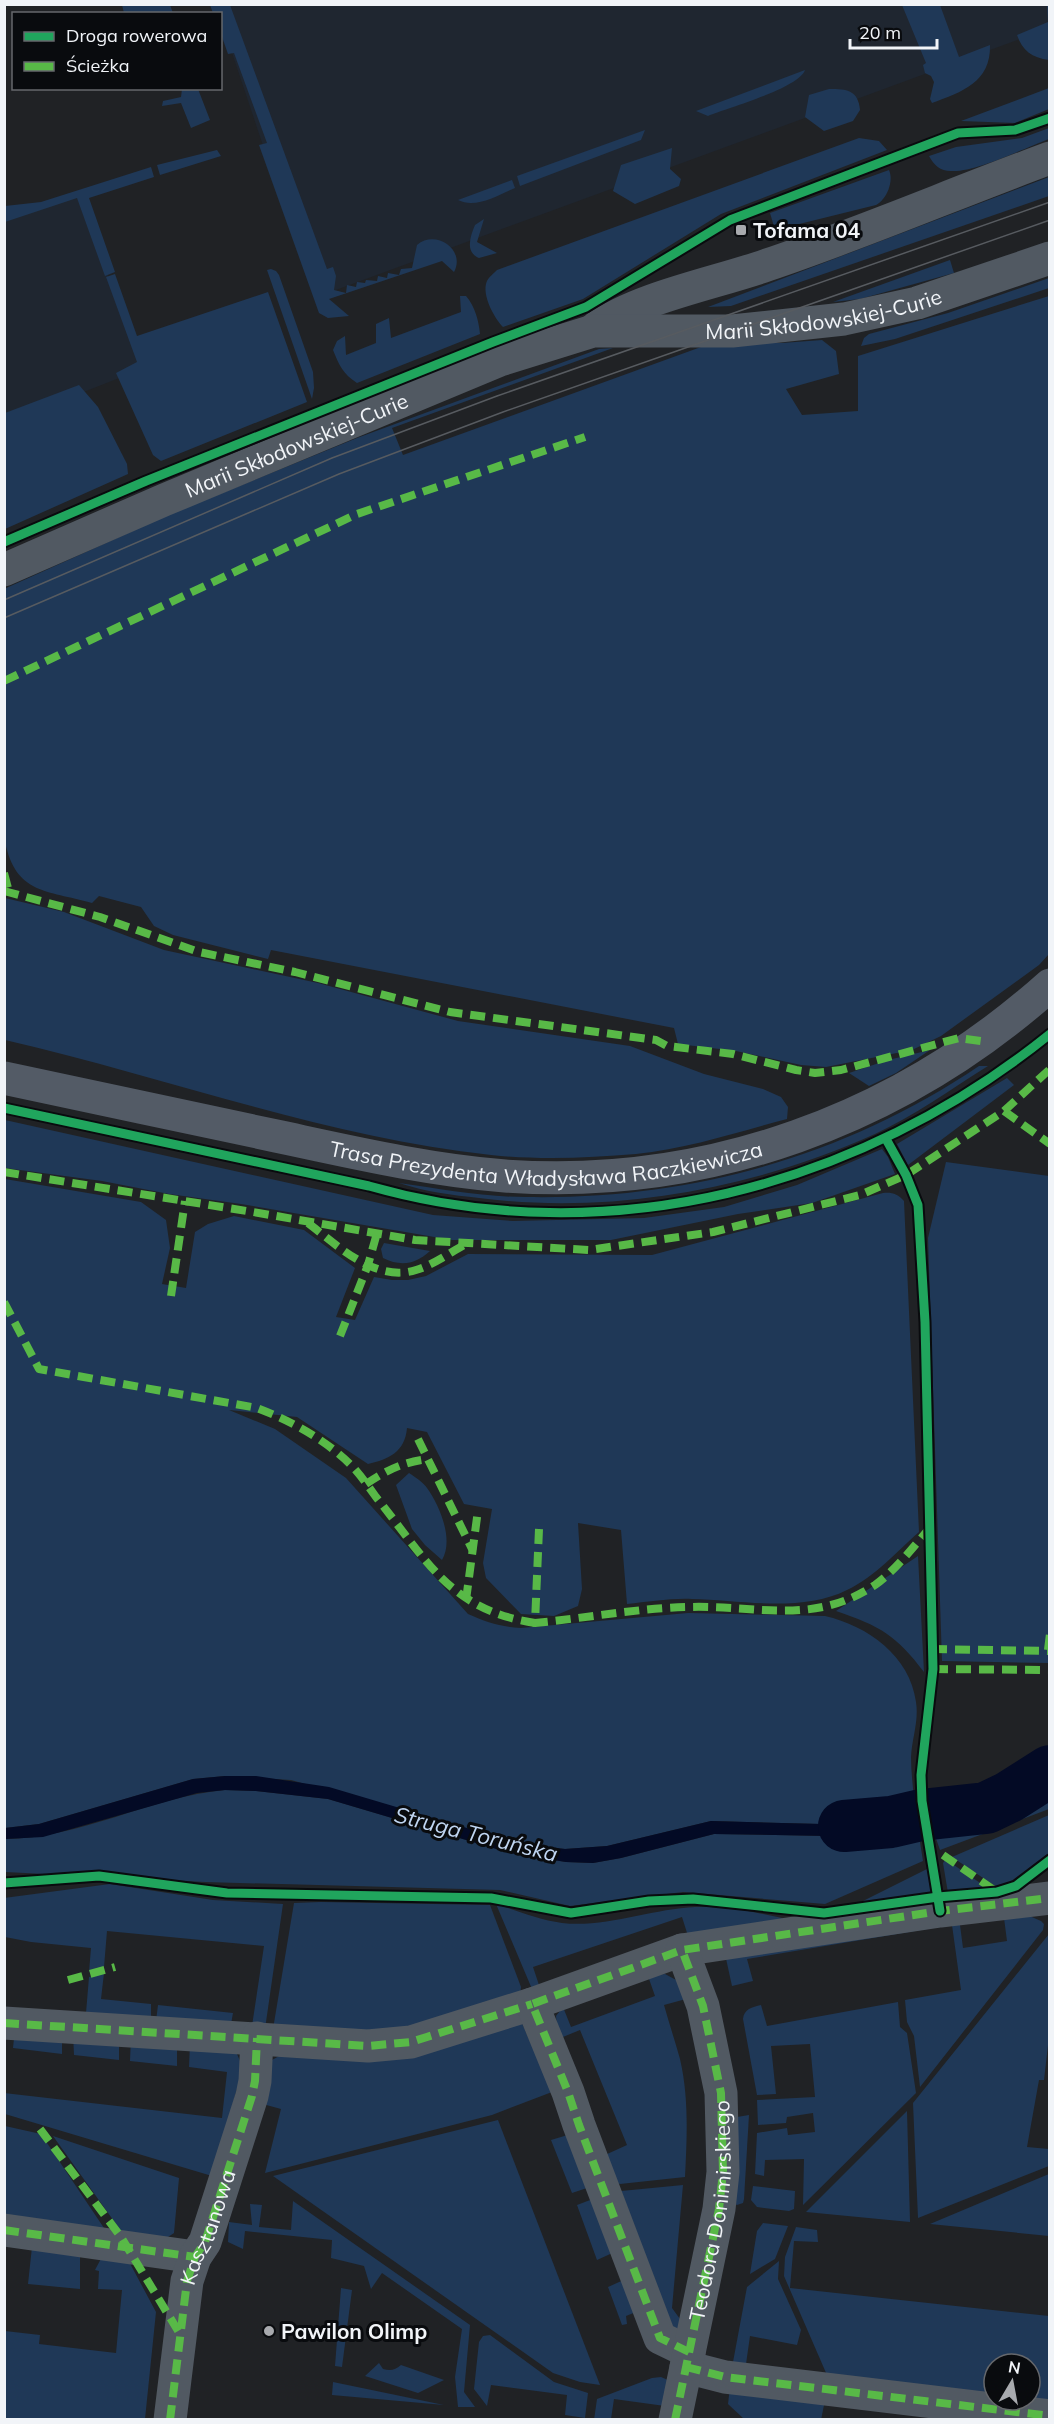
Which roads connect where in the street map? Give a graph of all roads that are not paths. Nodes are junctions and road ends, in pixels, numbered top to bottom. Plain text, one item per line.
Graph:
1 (1050, 158) edge
2 (1050, 258) edge
3 (593, 331) junction
4 (4, 570) edge
5 (1050, 985) edge
6 (4, 1078) edge
7 (1050, 1898) edge
8 (682, 1950) junction
9 (532, 2004) junction
10 (4, 2023) edge
11 (257, 2038) junction
12 (4, 2230) edge
13 (195, 2257) junction
14 (688, 2360) junction
15 (1050, 2416) edge
16 (170, 2420) edge
17 (675, 2420) edge

1 - 3 street, Marii Skłodowskiej-Curie
2 - 3 street, Marii Skłodowskiej-Curie
3 - 4 street, Marii Skłodowskiej-Curie
5 - 6 main road, Trasa Prezydenta Władysława Raczkiewicza
7 - 8 street
8 - 9 street
8 - 14 street, Teodora Donimirskiego
9 - 11 street
9 - 14 street
10 - 11 street
11 - 13 street, Kasztanowa
12 - 13 street
13 - 16 street, Kasztanowa
14 - 15 street
14 - 17 street, Teodora Donimirskiego

